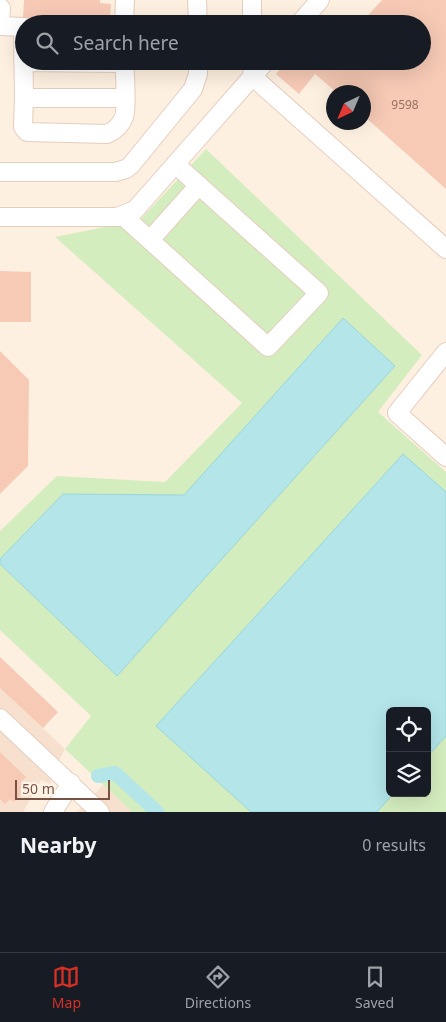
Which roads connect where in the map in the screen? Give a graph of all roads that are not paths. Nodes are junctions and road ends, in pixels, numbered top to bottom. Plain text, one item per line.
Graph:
1 (125, 0) edge
2 (198, 0) edge
3 (252, 0) edge
4 (320, 0) edge
5 (0, 8) edge
6 (124, 15) edge
7 (198, 15) edge
8 (252, 15) edge
9 (307, 15) edge
10 (15, 27) edge
11 (0, 28) edge
12 (23, 70) edge
13 (124, 70) edge
14 (198, 70) edge
15 (251, 70) edge
16 (253, 70) edge
17 (24, 98) junction
18 (125, 98) junction
19 (175, 164) junction
20 (0, 172) edge
21 (199, 185) junction
22 (122, 215) junction
23 (0, 217) edge
24 (150, 240) junction
25 (446, 249) edge
26 (446, 352) edge
27 (440, 372) edge
28 (446, 457) edge
29 (0, 718) edge
30 (70, 783) junction
31 (53, 812) edge
32 (100, 812) edge

1 - 6 street
2 - 7 street
3 - 8 street
4 - 9 street
5 - 11 street
10 - 11 street
12 - 17 street
13 - 18 street
14 - 20 street
15 - 19 street
16 - 25 street
17 - 18 street
17 - 18 street
19 - 21 street
19 - 22 street
21 - 24 street
21 - 24 street
22 - 23 street
22 - 24 street
26 - 27 street
27 - 28 street
29 - 30 street
30 - 31 street
30 - 32 street

